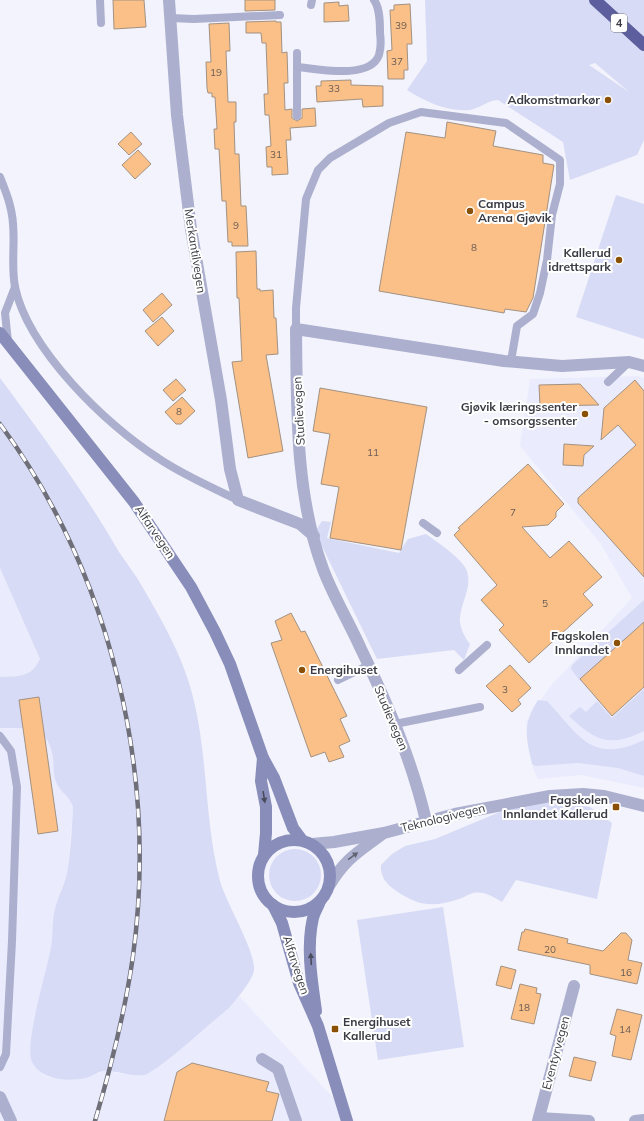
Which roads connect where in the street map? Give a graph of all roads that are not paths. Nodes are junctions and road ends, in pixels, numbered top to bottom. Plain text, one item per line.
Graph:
1 (100, 0) edge
2 (169, 0) edge
3 (374, 0) edge
4 (595, 0) edge
5 (280, 15) dead end
6 (170, 18) junction
7 (101, 23) dead end
8 (644, 45) edge
9 (297, 53) dead end
10 (298, 67) junction
11 (297, 116) dead end
12 (0, 178) edge
13 (15, 287) junction
14 (296, 329) junction
15 (0, 333) edge
16 (8, 344) junction
17 (510, 361) junction
18 (629, 362) junction
19 (644, 366) edge
20 (608, 382) dead end
21 (238, 500) junction
22 (423, 523) dead end
23 (437, 533) dead end
24 (314, 536) junction
25 (488, 645) dead end
26 (369, 666) junction
27 (459, 670) dead end
28 (338, 680) dead end
29 (480, 707) dead end
30 (395, 724) junction
31 (0, 736) edge
32 (263, 758) junction
33 (644, 806) edge
34 (426, 821) junction
35 (384, 833) junction
36 (307, 842) junction
37 (264, 855) junction
38 (329, 886) junction
39 (320, 901) junction
40 (273, 905) junction
41 (574, 986) dead end
42 (318, 1026) junction
43 (262, 1059) dead end
44 (0, 1066) edge
45 (0, 1097) edge
46 (539, 1120) edge
47 (644, 1120) edge
48 (11, 1121) edge
49 (296, 1121) edge
50 (347, 1121) edge
51 (589, 1121) edge
52 (634, 1121) edge

1 - 7 lane
2 - 6 street, Merkantilvegen
3 - 10 lane
4 - 8 highway, 4
5 - 6 lane
6 - 21 street, Merkantilvegen
9 - 10 lane
10 - 11 lane
12 - 13 lane
13 - 16 lane
13 - 21 lane
14 - 17 street
14 - 17 lane
14 - 24 street, Studievegen
15 - 16 main road, Alfarvegen
16 - 32 main road, Alfarvegen
17 - 18 street
18 - 19 street
18 - 20 lane
21 - 24 street
22 - 23 lane
24 - 26 street, Studievegen
25 - 27 lane
26 - 28 lane
26 - 30 street, Studievegen
29 - 30 lane
30 - 34 street, Studievegen
31 - 44 lane
32 - 36 main road, Alfarvegen
32 -> 37 main road, Alfarvegen
33 - 34 street, Teknologivegen
34 - 35 street, Teknologivegen
35 - 36 street, Teknologivegen
38 -> 35 street, Teknologivegen
36 - 37 main road
36 - 38 main road
37 - 40 main road
38 - 39 main road
39 - 40 main road
42 -> 39 main road, Alfarvegen
40 - 42 main road, Alfarvegen
41 - 46 street, Eventyrvegen
42 - 50 main road, Alfarvegen
43 - 49 street
45 - 48 street
46 - 51 street
47 - 52 street

